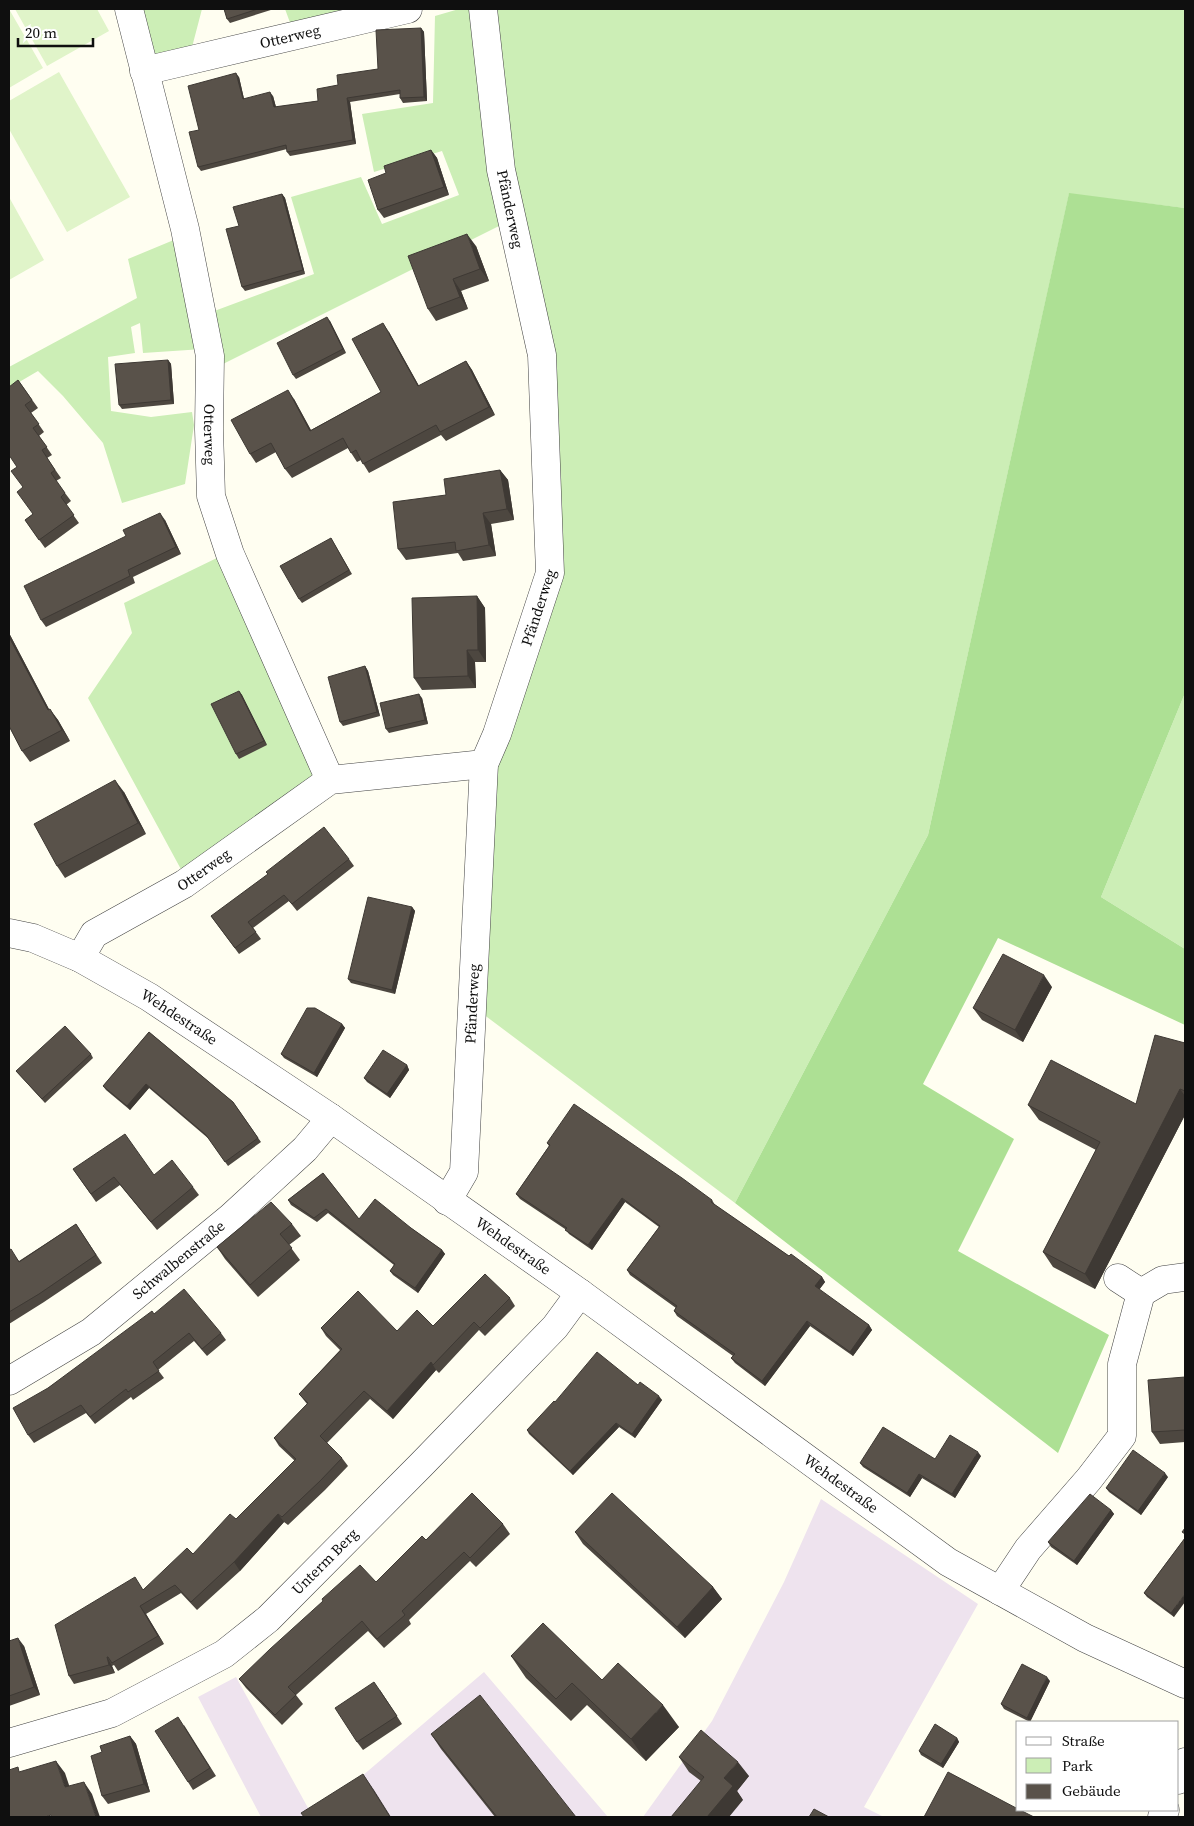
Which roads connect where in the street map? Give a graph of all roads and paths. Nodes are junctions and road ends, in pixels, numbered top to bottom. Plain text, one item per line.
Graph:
1 (129, 9) edge
2 (408, 9) edge
3 (483, 9) edge
4 (144, 72) junction
5 (484, 764) junction
6 (330, 780) junction
7 (9, 933) edge
8 (80, 958) junction
9 (331, 1118) junction
10 (447, 1201) junction
11 (1185, 1277) edge
12 (1118, 1278) dead end
13 (580, 1293) junction
14 (1141, 1293) junction
15 (9, 1381) edge
16 (1000, 1591) junction
17 (1185, 1684) edge
18 (9, 1743) edge
19 (1185, 1762) edge
20 (1179, 1777) edge

1 - 4 street, Otterweg
2 - 4 street, Otterweg
3 - 5 street, Pfänderweg
4 - 6 street, Otterweg
5 - 6 street, Otterweg
5 - 10 street, Pfänderweg
6 - 8 street, Otterweg
7 - 8 street, Wehdestraße
8 - 9 street, Wehdestraße
9 - 10 street, Wehdestraße
9 - 15 street, Schwalbenstraße
10 - 13 street, Wehdestraße
11 - 14 street
12 - 14 street
13 - 16 street, Wehdestraße
13 - 18 street, Unterm Berg
14 - 16 street
16 - 17 street, Wehdestraße
19 - 20 street

